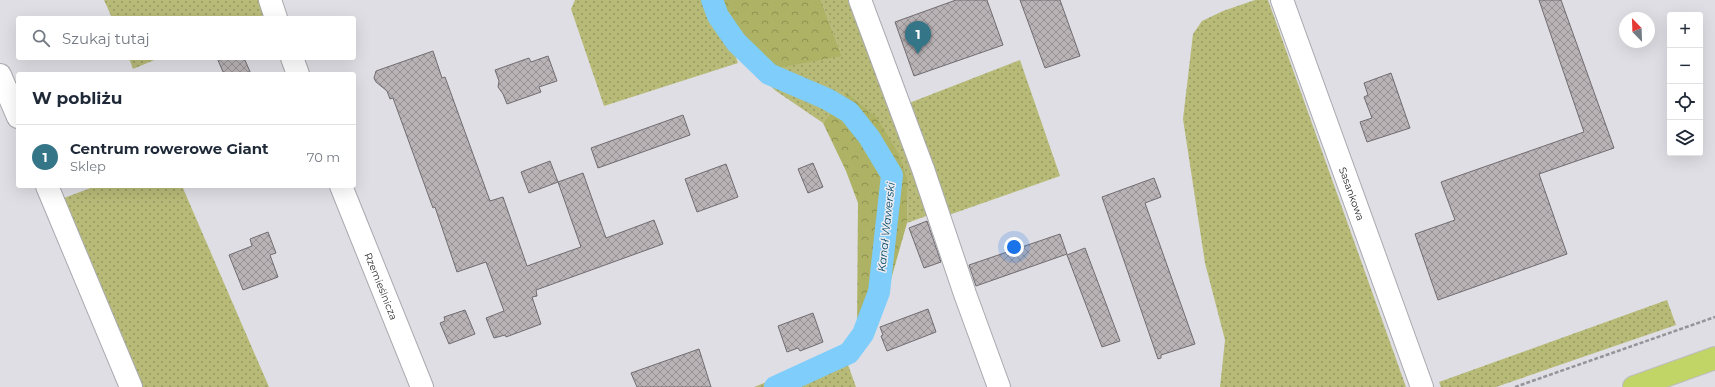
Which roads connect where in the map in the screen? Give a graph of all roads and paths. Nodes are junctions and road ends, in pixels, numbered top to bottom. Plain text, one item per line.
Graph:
1 (270, 0) edge
2 (860, 0) edge
3 (1282, 0) edge
4 (275, 16) edge
5 (293, 60) edge
6 (297, 72) edge
7 (0, 74) edge
8 (16, 112) edge
9 (48, 188) edge
10 (342, 188) edge
11 (1715, 317) edge
12 (1715, 358) edge
13 (131, 387) edge
14 (422, 387) edge
15 (999, 387) edge
16 (1422, 387) edge
17 (1515, 387) edge
18 (1634, 387) edge

1 - 4 street
2 - 15 street
3 - 16 street, Sasankowa
5 - 6 street
7 - 8 street
9 - 13 street
10 - 14 street, Rzemieślnicza
11 - 17 path
12 - 18 main road

